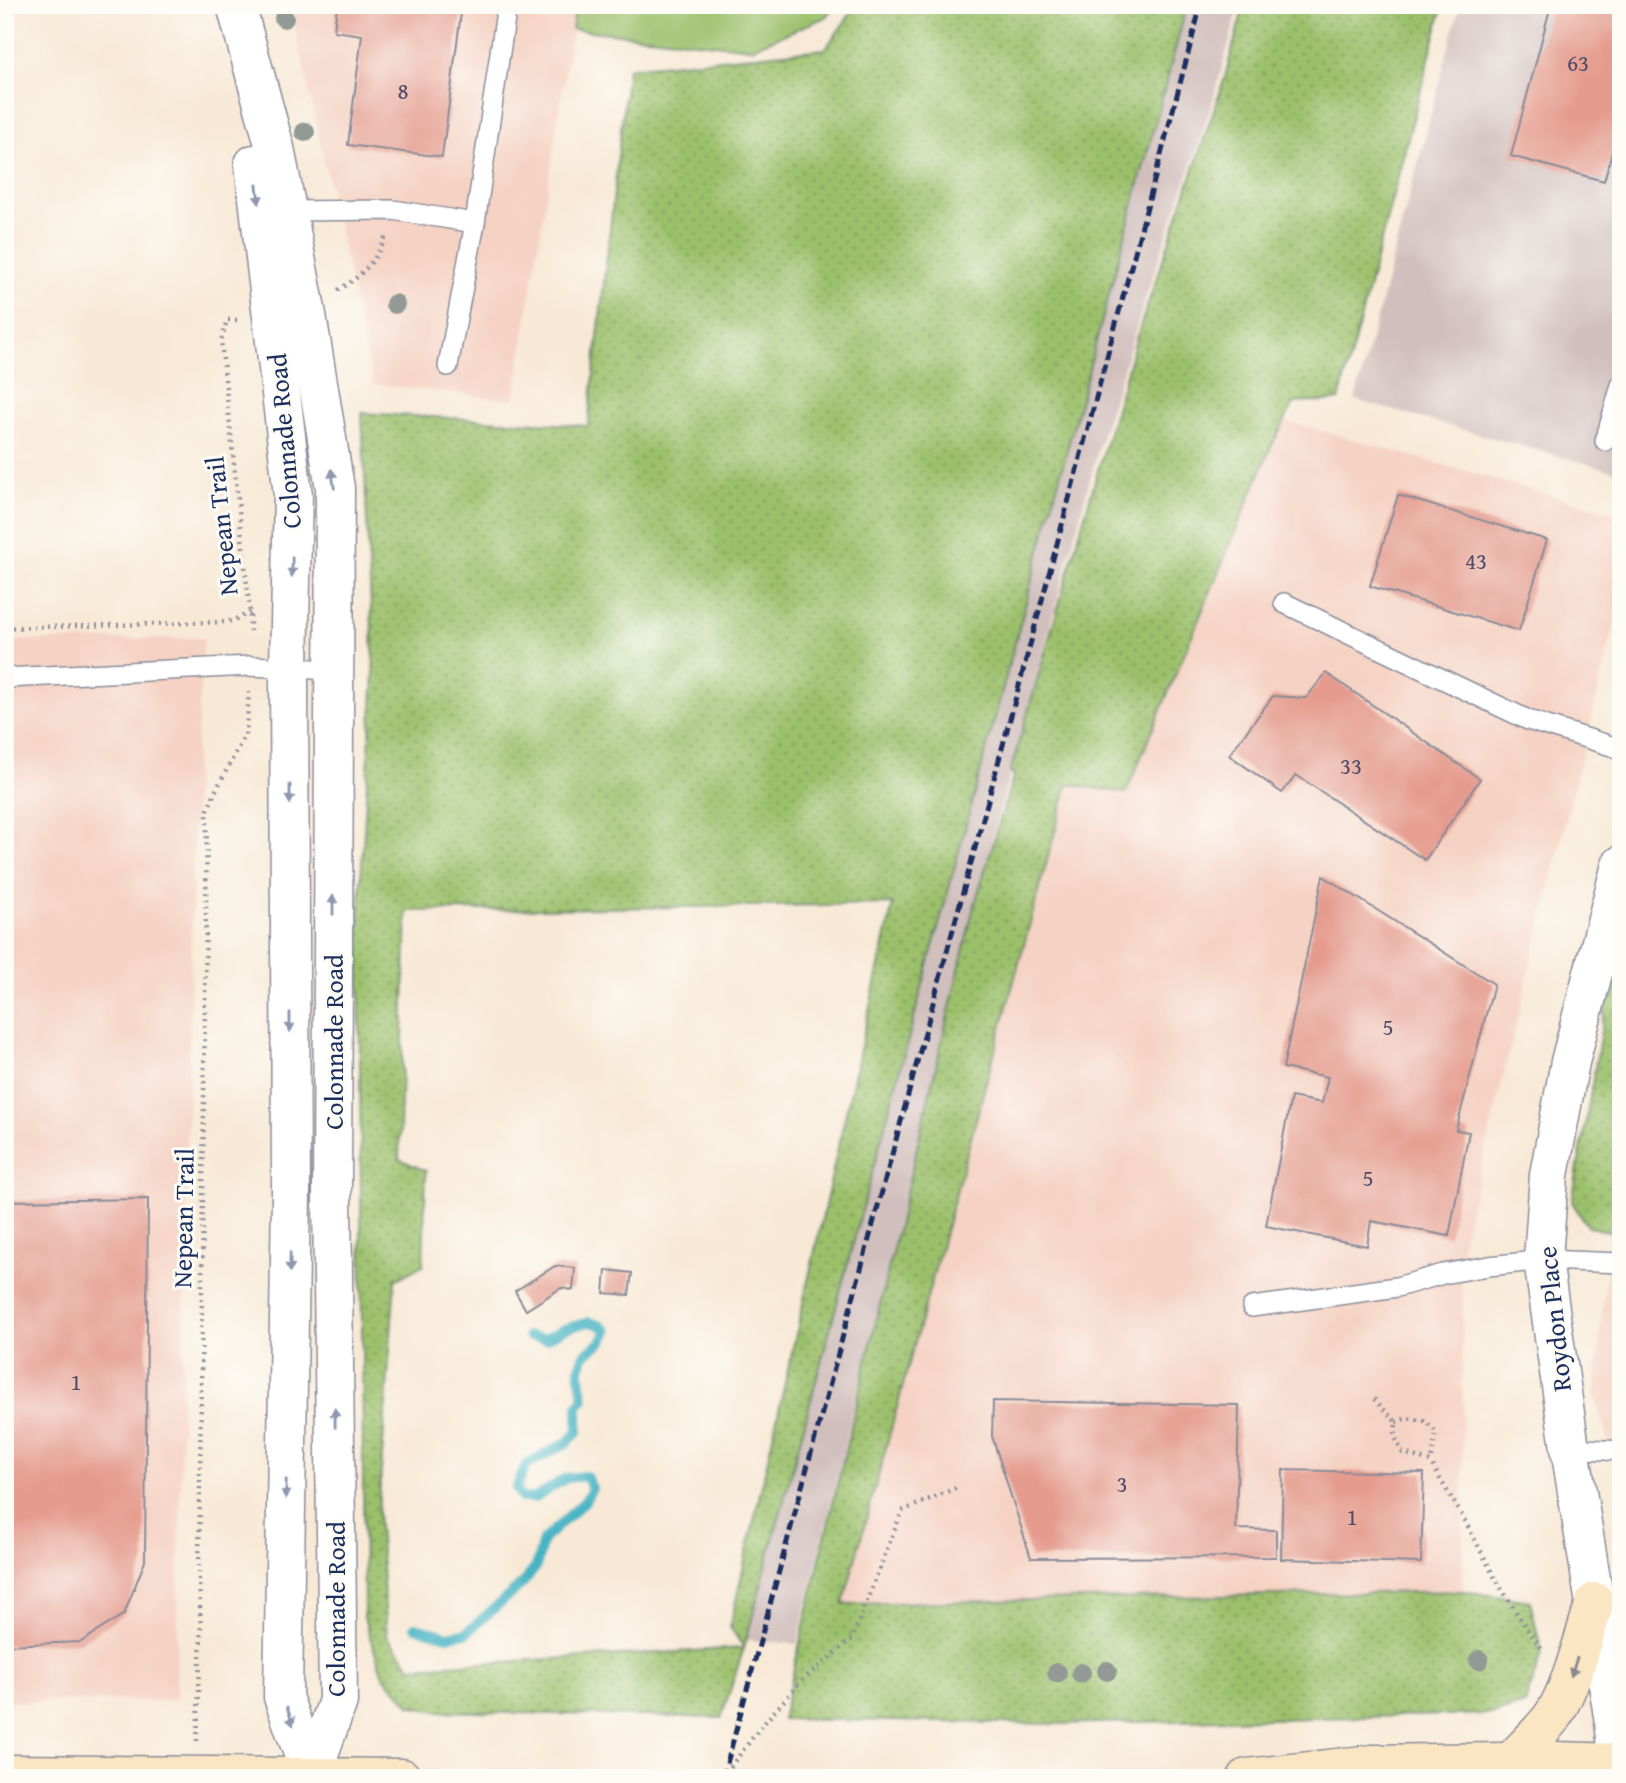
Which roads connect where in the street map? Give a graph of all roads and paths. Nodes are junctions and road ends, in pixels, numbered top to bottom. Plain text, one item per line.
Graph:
1 (235, 5) edge
2 (507, 5) edge
3 (393, 210) junction
4 (287, 211) junction
5 (475, 223) junction
6 (328, 296) dead end
7 (273, 317) junction
8 (448, 366) dead end
9 (1621, 385) edge
10 (1605, 441) dead end
11 (1284, 603) dead end
12 (5, 628) edge
13 (289, 667) junction
14 (333, 670) junction
15 (5, 678) edge
16 (246, 733) dead end
17 (1621, 749) edge
18 (1621, 865) edge
19 (1543, 1260) junction
20 (1621, 1263) edge
21 (1252, 1307) dead end
22 (1374, 1399) dead end
23 (1396, 1422) junction
24 (1570, 1448) junction
25 (1621, 1451) edge
26 (1432, 1462) junction
27 (958, 1487) dead end
28 (1595, 1602) junction
29 (1551, 1660) dead end
30 (198, 1714) dead end
31 (1511, 1762) junction
32 (1619, 1768) edge
33 (5, 1774) edge
34 (311, 1776) edge
35 (402, 1778) edge
36 (722, 1778) edge
37 (1247, 1778) edge

1 - 4 street, Colonnade Road
1 -> 7 street, Colonnade Road
2 - 5 lane
3 - 4 lane
3 - 5 lane
3 - 6 path
14 -> 4 street, Colonnade Road
5 - 8 lane
7 - 12 path, Nepean Trail
7 -> 13 street, Colonnade Road
9 - 10 lane
11 - 17 lane
13 - 14 lane
13 - 15 lane
13 -> 34 street, Colonnade Road
34 -> 14 street, Colonnade Road
16 - 30 path, Nepean Trail
18 - 19 street, Roydon Place
19 - 20 lane
19 - 21 lane
19 - 24 street, Roydon Place
22 - 23 path
23 - 26 path
23 - 26 path
24 - 25 lane
24 - 28 street, Roydon Place
26 - 29 path
27 - 36 path
28 -> 31 main road
28 - 32 street, Roydon Place
31 - 32 main road
31 - 37 main road
33 - 34 main road
34 - 35 main road

